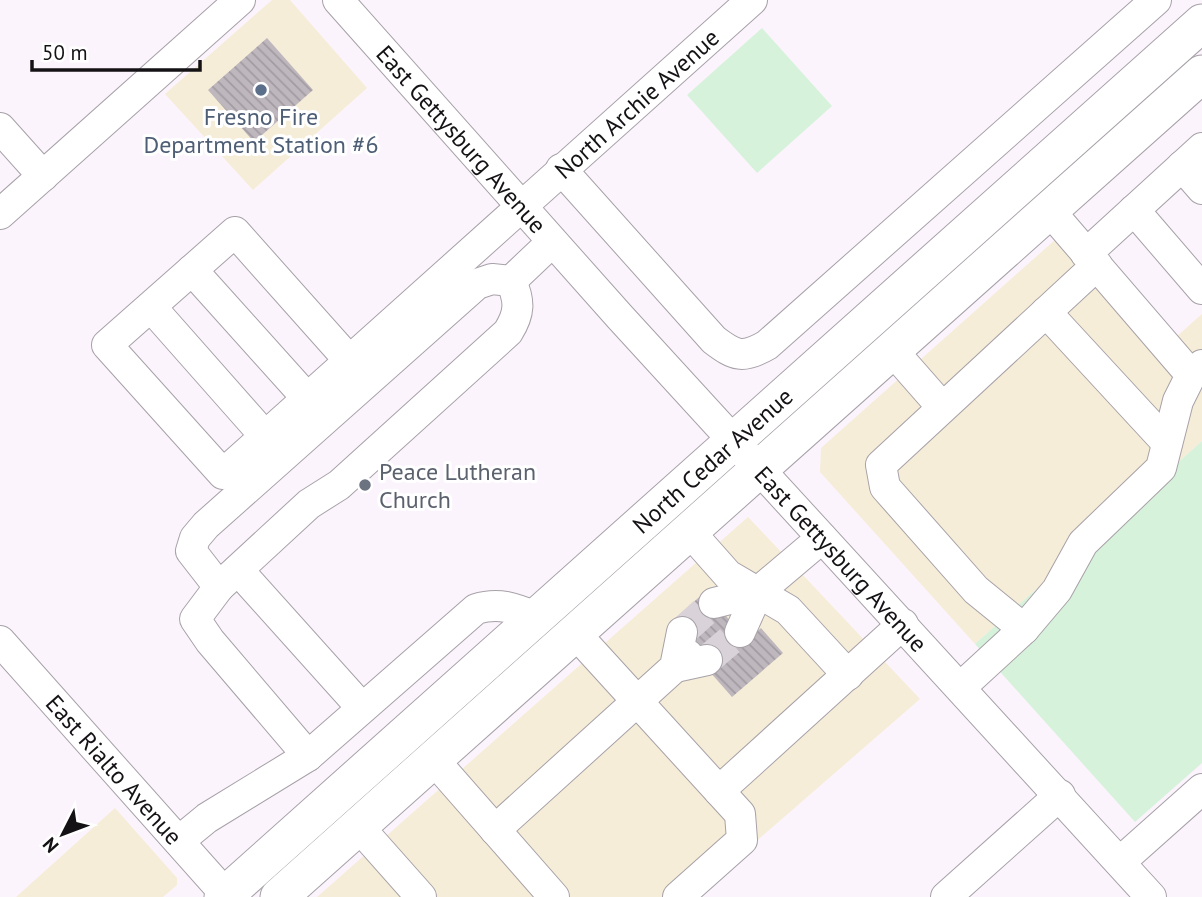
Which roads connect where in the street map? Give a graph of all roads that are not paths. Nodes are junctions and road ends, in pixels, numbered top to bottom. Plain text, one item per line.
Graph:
1 (240, 0) edge
2 (338, 0) edge
3 (752, 0) edge
4 (1156, 0) edge
5 (1202, 23) edge
6 (1202, 74) edge
7 (1122, 93) junction
8 (0, 128) edge
9 (1192, 157) edge
10 (561, 169) junction
11 (43, 176) junction
12 (1202, 189) edge
13 (521, 208) junction
14 (1049, 210) junction
15 (1135, 210) junction
16 (0, 214) edge
17 (552, 242) junction
18 (1092, 260) junction
19 (192, 270) junction
20 (511, 281) junction
21 (1202, 289) edge
22 (151, 307) junction
23 (1046, 312) junction
24 (892, 350) junction
25 (349, 360) junction
26 (1196, 370) edge
27 (307, 398) junction
28 (942, 407) junction
29 (265, 436) junction
30 (733, 441) junction
31 (1167, 443) junction
32 (758, 469) junction
33 (689, 531) junction
34 (822, 538) junction
35 (228, 578) junction
36 (758, 592) junction
37 (536, 617) junction
38 (727, 618) tunnel mouth
39 (903, 624) junction
40 (1024, 629) junction
41 (575, 632) junction
42 (0, 641) edge
43 (690, 651) tunnel mouth
44 (848, 675) junction
45 (961, 687) junction
46 (638, 701) junction
47 (362, 708) junction
48 (308, 756) junction
49 (433, 759) junction
50 (1202, 789) edge
51 (719, 791) junction
52 (1060, 795) junction
53 (358, 827) junction
54 (495, 830) junction
55 (179, 841) junction
56 (1120, 862) junction
57 (226, 896) edge
58 (279, 897) edge
59 (421, 897) edge
60 (554, 897) edge
61 (678, 897) edge
62 (946, 897) edge
63 (1151, 897) edge

1 - 11 street
2 - 13 street, East Gettysburg Avenue
3 - 10 street, North Archie Avenue
4 - 10 street
5 - 7 main road, North Cedar Avenue
6 - 14 main road, North Cedar Avenue
7 - 14 main road
7 - 30 main road, North Cedar Avenue
8 - 11 street
9 - 12 street
9 - 15 street
10 - 13 street, North Archie Avenue
11 - 16 street
13 - 17 street, East Gettysburg Avenue
13 - 25 street, North Archie Avenue
14 - 18 street
14 - 24 main road, North Cedar Avenue
15 - 18 street
15 - 21 street
17 - 20 street
17 - 30 street, East Gettysburg Avenue
18 - 23 street
18 - 26 street
19 - 22 street
19 - 25 street
19 - 27 street
20 - 35 street
20 - 35 street
22 - 29 street
22 - 29 street, North Archie Avenue
23 - 28 street
23 - 31 street
24 - 28 street
24 - 32 main road, North Cedar Avenue
25 - 27 street, North Archie Avenue
26 - 31 street
27 - 29 street, North Archie Avenue
28 - 40 street
30 - 32 street, East Gettysburg Avenue
30 - 37 main road, North Cedar Avenue
31 - 40 street
32 - 33 main road, North Cedar Avenue
32 - 34 street, East Gettysburg Avenue
33 - 36 street
33 - 41 main road, North Cedar Avenue
34 - 36 street
34 - 39 street, East Gettysburg Avenue
35 - 47 street
35 - 48 street
36 - 38 street
36 - 44 street
37 - 47 street
37 - 57 main road, North Cedar Avenue
39 - 44 street
39 - 45 street, East Gettysburg Avenue
40 - 45 street
41 - 46 street
41 - 49 main road, North Cedar Avenue
42 - 55 street, East Rialto Avenue
43 - 46 street
44 - 51 street
45 - 52 street, East Gettysburg Avenue
46 - 51 street
46 - 54 street
47 - 48 street
48 - 55 street
49 - 53 main road, North Cedar Avenue
49 - 54 street
50 - 56 street
51 - 61 street
52 - 56 street, East Gettysburg Avenue
52 - 62 street
53 - 58 main road, North Cedar Avenue
53 - 59 street
54 - 60 street
55 - 57 street, East Rialto Avenue
56 - 63 street, East Gettysburg Avenue

